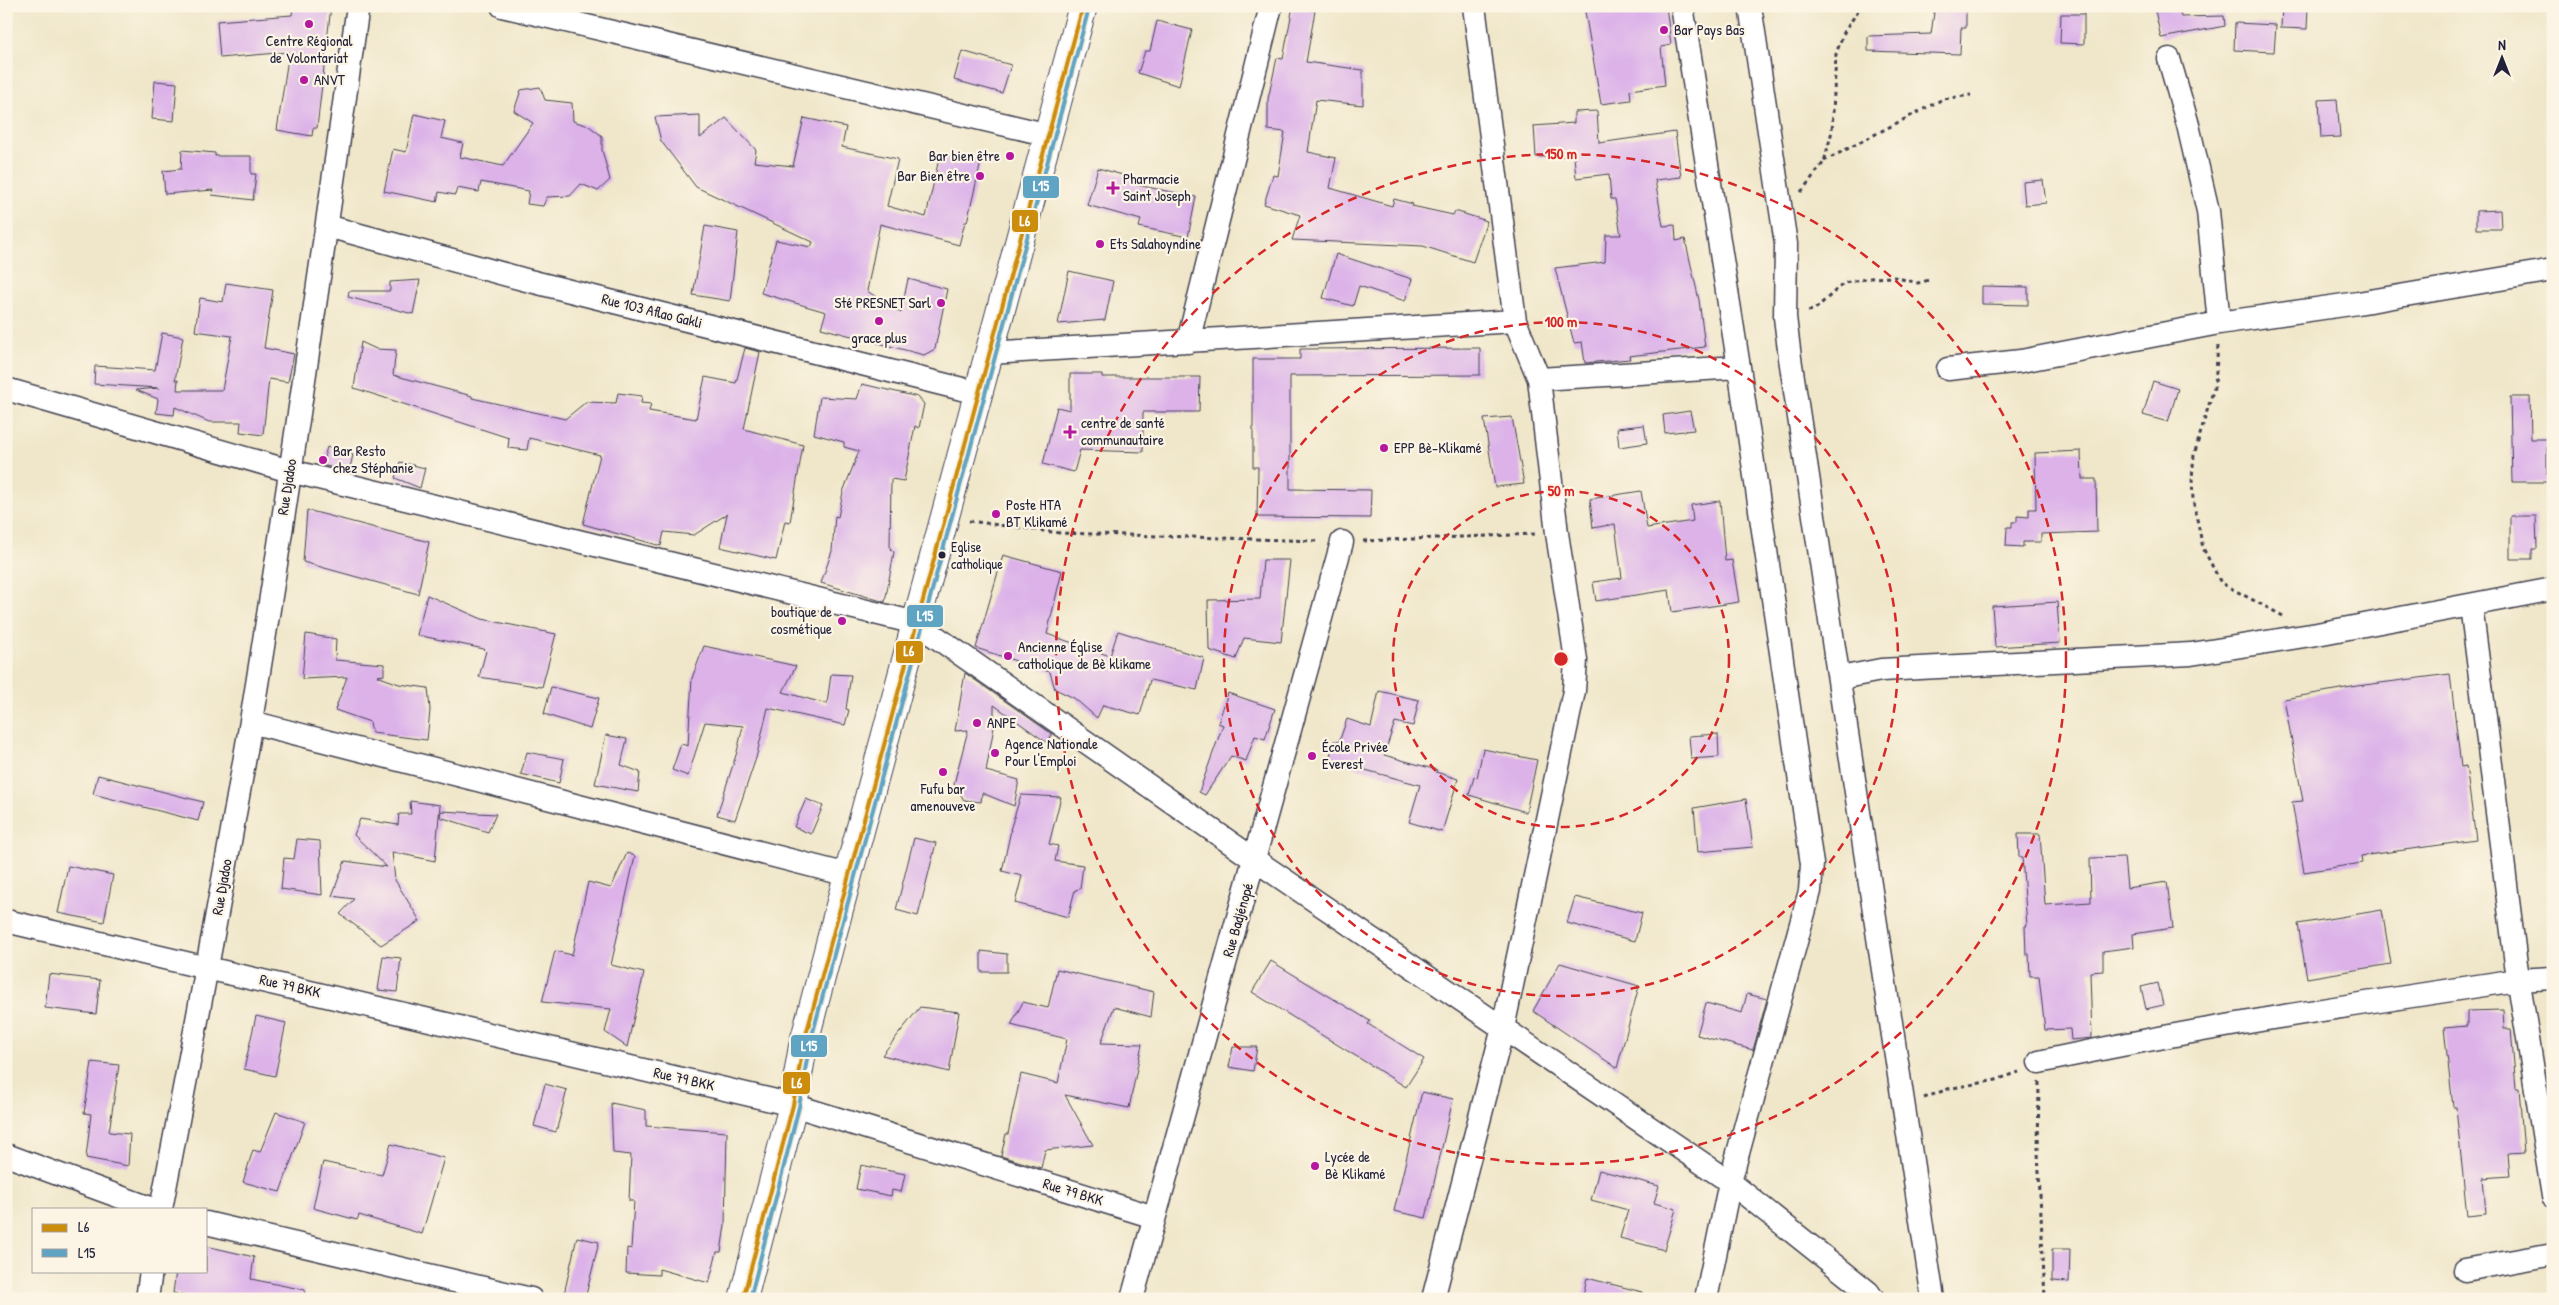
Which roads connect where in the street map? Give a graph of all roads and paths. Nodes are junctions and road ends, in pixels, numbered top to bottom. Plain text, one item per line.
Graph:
1 (358, 6) edge
2 (502, 6) edge
3 (1083, 6) edge
4 (1271, 6) edge
5 (1474, 6) edge
6 (1682, 6) edge
7 (1750, 6) edge
8 (1861, 6) edge
9 (2169, 60) dead end
10 (1971, 95) dead end
11 (1049, 135) junction
12 (1824, 162) junction
13 (1797, 198) dead end
14 (327, 226) junction
15 (2553, 270) edge
16 (1929, 280) dead end
17 (1785, 317) junction
18 (1515, 321) junction
19 (2219, 323) junction
20 (1188, 342) junction
21 (989, 353) junction
22 (1739, 367) junction
23 (1948, 369) dead end
24 (1539, 379) junction
25 (6, 389) edge
26 (978, 392) junction
27 (290, 471) junction
28 (943, 517) junction
29 (1557, 533) junction
30 (1342, 542) junction
31 (2553, 589) edge
32 (2471, 605) junction
33 (916, 623) junction
34 (2317, 634) junction
35 (1840, 678) junction
36 (251, 722) junction
37 (1254, 860) junction
38 (848, 875) junction
39 (6, 921) edge
40 (208, 967) junction
41 (2553, 978) edge
42 (2518, 980) junction
43 (1503, 1028) junction
44 (2039, 1062) junction
45 (793, 1105) junction
46 (1903, 1105) junction
47 (6, 1155) edge
48 (1730, 1182) junction
49 (2553, 1196) edge
50 (150, 1208) edge
51 (161, 1208) edge
52 (1154, 1217) junction
53 (208, 1223) edge
54 (2553, 1254) edge
55 (2465, 1270) dead end
56 (151, 1272) edge
57 (147, 1299) edge
58 (530, 1299) edge
59 (743, 1299) edge
60 (1132, 1299) edge
61 (1433, 1299) edge
62 (1706, 1299) edge
63 (1873, 1299) edge
64 (1933, 1299) edge
65 (2045, 1299) edge

1 - 14 street, Rue Djadoo
2 - 11 street
3 - 11 main road
4 - 20 street
5 - 18 street
6 - 22 street
7 - 17 street
8 - 12 path
9 - 19 street
10 - 12 path
11 - 21 main road
12 - 13 path
14 - 26 street, Rue 1O3 Aflao Gakli
14 - 27 street, Rue Djadoo
15 - 19 street
16 - 17 path
17 - 35 street
18 - 20 street
18 - 24 street
19 - 23 street
19 - 34 path
20 - 21 street
21 - 26 main road
22 - 24 street
22 - 48 street
24 - 29 street
25 - 27 street
26 - 28 main road
27 - 33 street
27 - 36 street, Rue Djadoo
28 - 30 path
28 - 33 main road
29 - 30 path
29 - 43 street
30 - 37 street, Rue Badjénopé
31 - 32 street
32 - 34 street
32 - 42 street
33 - 37 street
33 - 38 main road
34 - 35 street
35 - 46 street
36 - 38 street
36 - 40 street, Rue Djadoo
37 - 43 street
37 - 52 street, Rue Badjénopé
38 - 45 main road
39 - 40 street, Rue 79 BKK
40 - 45 street, Rue 79 BKK
40 - 51 street, Rue Djadoo
41 - 42 street
42 - 44 street
42 - 49 street
43 - 48 street
43 - 61 street
44 - 46 path
44 - 65 path
45 - 52 street, Rue 79 BKK
45 - 59 main road
46 - 64 street
47 - 50 street
48 - 62 street
48 - 63 street
52 - 60 street, Rue Badjénopé
53 - 58 street
54 - 55 street
56 - 57 street

